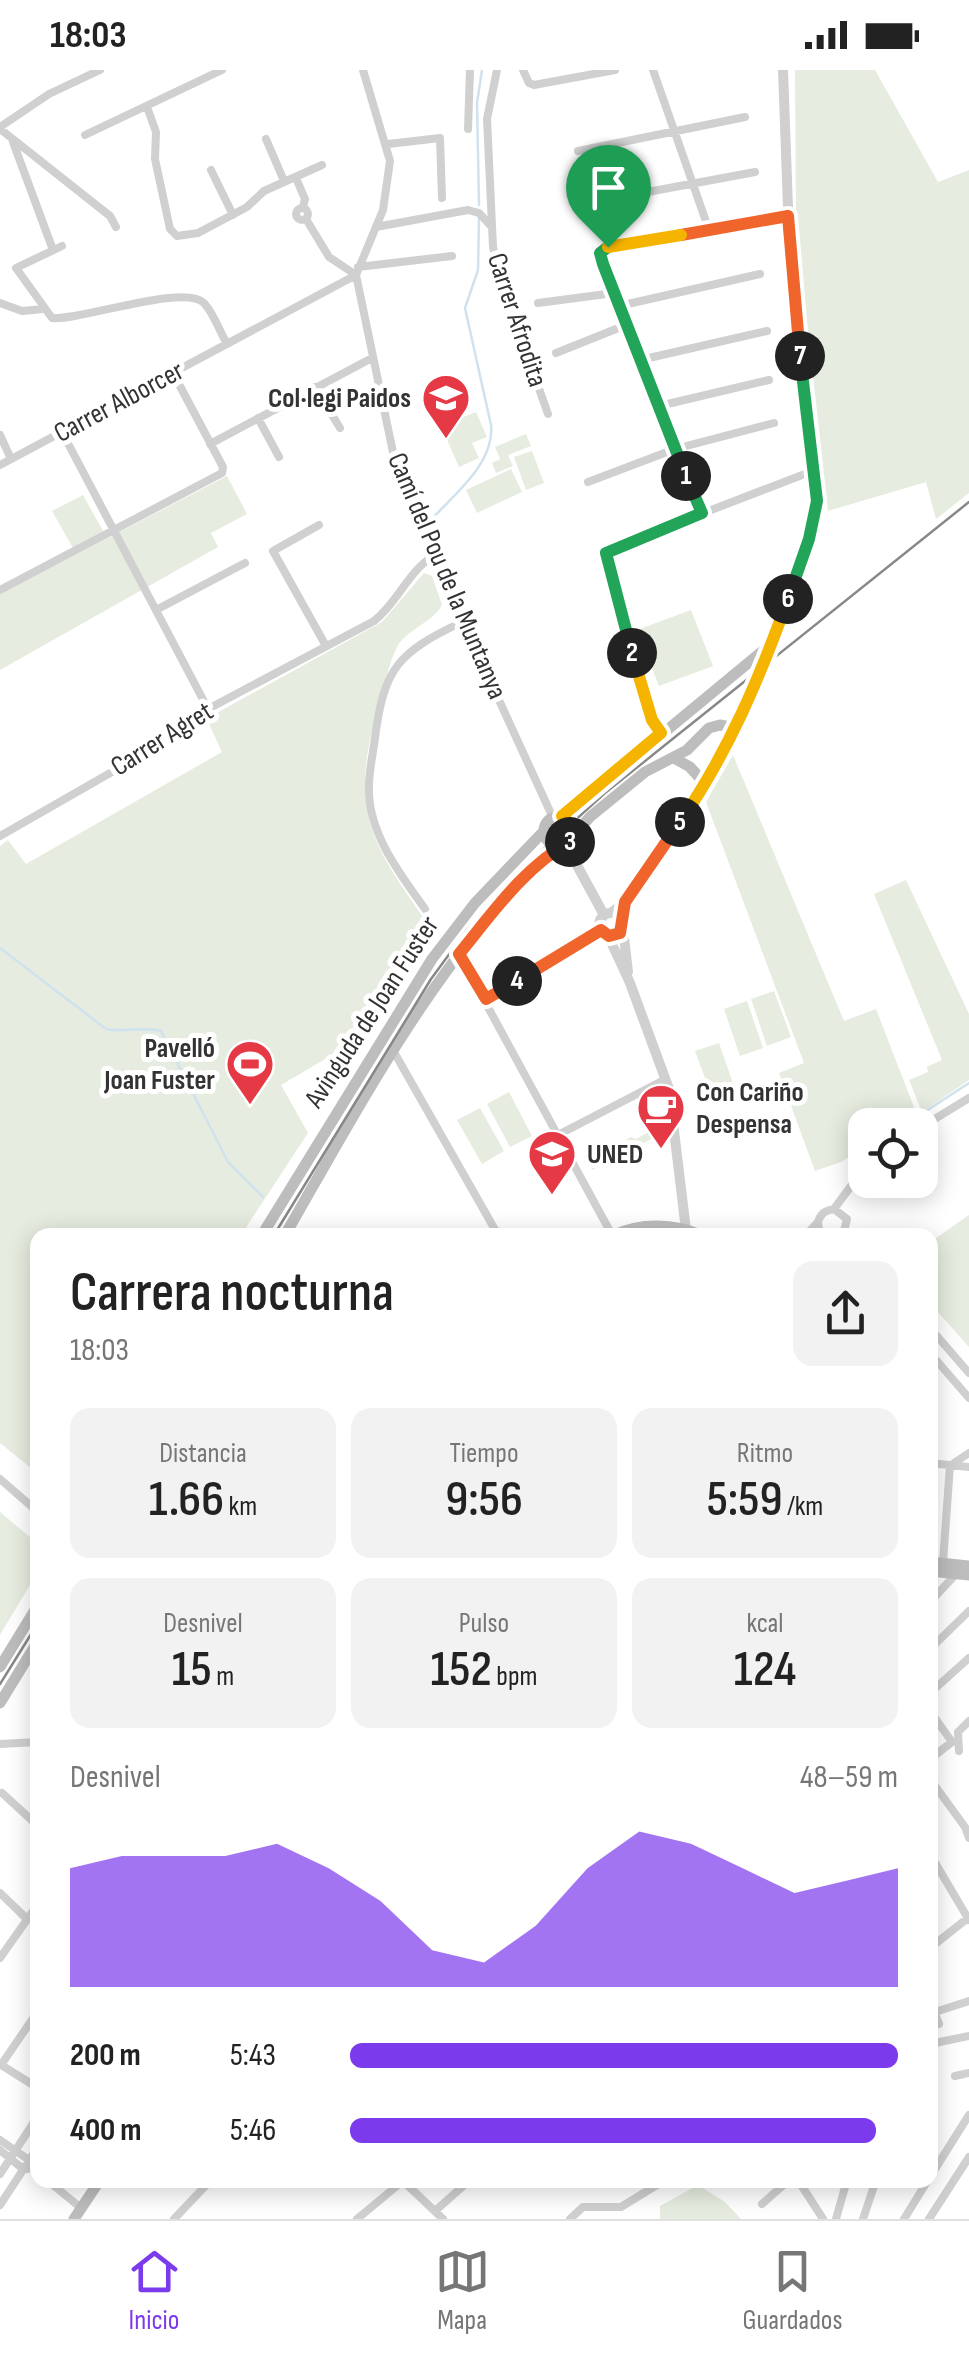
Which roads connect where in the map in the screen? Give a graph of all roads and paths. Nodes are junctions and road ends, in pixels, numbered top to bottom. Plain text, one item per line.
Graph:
1 (100, 70) edge
2 (222, 70) edge
3 (363, 70) edge
4 (470, 70) edge
5 (497, 70) edge
6 (523, 70) edge
7 (615, 70) edge
8 (653, 70) edge
9 (783, 70) edge
10 (147, 107) junction
11 (745, 117) dead end
12 (0, 128) edge
13 (468, 129) dead end
14 (674, 130) junction
15 (85, 135) dead end
16 (12, 138) junction
17 (266, 139) dead end
18 (388, 144) junction
19 (578, 150) dead end
20 (322, 166) dead end
21 (211, 170) dead end
22 (755, 172) dead end
23 (296, 178) junction
24 (284, 181) junction
25 (693, 183) junction
26 (442, 198) dead end
27 (594, 202) dead end
28 (233, 215) junction
29 (788, 216) junction
30 (491, 226) junction
31 (116, 227) dead end
32 (376, 227) junction
33 (709, 230) junction
34 (452, 256) dead end
35 (357, 271) junction
36 (760, 274) dead end
37 (614, 294) junction
38 (0, 303) edge
39 (538, 303) dead end
40 (619, 306) junction
41 (43, 309) junction
42 (626, 325) junction
43 (767, 331) dead end
44 (228, 344) junction
45 (556, 353) dead end
46 (372, 358) junction
47 (640, 360) junction
48 (172, 373) junction
49 (768, 380) dead end
50 (315, 387) junction
51 (659, 406) junction
52 (548, 414) dead end
53 (258, 418) junction
54 (774, 423) dead end
55 (340, 428) dead end
56 (62, 432) junction
57 (0, 435) edge
58 (210, 444) junction
59 (675, 448) junction
60 (278, 457) dead end
61 (11, 459) junction
62 (0, 465) edge
63 (814, 470) junction
64 (588, 482) dead end
65 (702, 513) junction
66 (319, 525) dead end
67 (112, 531) junction
68 (433, 556) junction
69 (245, 562) dead end
70 (0, 590) edge
71 (156, 610) junction
72 (462, 622) junction
73 (772, 644) junction
74 (326, 646) junction
75 (208, 709) junction
76 (736, 728) junction
77 (661, 733) junction
78 (695, 742) junction
79 (674, 758) junction
80 (695, 771) junction
81 (706, 785) junction
82 (557, 817) junction
83 (544, 832) junction
84 (0, 836) edge
85 (566, 842) junction
86 (625, 902) junction
87 (426, 910) dead end
88 (607, 914) junction
89 (623, 925) junction
90 (602, 932) junction
91 (459, 954) junction
92 (630, 982) junction
93 (486, 999) junction
94 (394, 1052) junction
95 (666, 1079) junction
96 (969, 1098) edge
97 (938, 1117) edge
98 (556, 1136) junction
99 (848, 1190) edge
100 (834, 1209) junction
101 (818, 1222) junction
102 (266, 1228) edge
103 (289, 1228) edge
104 (494, 1228) edge
105 (610, 1228) edge
106 (640, 1228) edge
107 (667, 1228) edge
108 (686, 1228) edge
109 (812, 1228) edge
110 (820, 1228) edge
111 (847, 1228) edge
112 (938, 1337) edge
113 (938, 1362) edge
114 (969, 1373) edge
115 (969, 1398) edge
116 (969, 1453) edge
117 (938, 1463) edge
118 (950, 1464) junction
119 (969, 1466) edge
120 (0, 1478) edge
121 (30, 1505) edge
122 (938, 1549) edge
123 (938, 1563) edge
124 (969, 1566) edge
125 (938, 1572) edge
126 (963, 1574) edge
127 (938, 1595) edge
128 (969, 1611) edge
129 (30, 1618) edge
130 (938, 1641) edge
131 (30, 1654) edge
132 (969, 1658) edge
133 (0, 1667) edge
134 (938, 1686) edge
135 (0, 1702) edge
136 (969, 1721) edge
137 (938, 1728) edge
138 (30, 1742) edge
139 (0, 1744) edge
140 (960, 1746) edge
141 (938, 1790) edge
142 (2, 1793) dead end
143 (30, 1819) edge
144 (969, 1838) edge
145 (938, 1868) edge
146 (0, 1893) edge
147 (30, 1914) edge
148 (26, 1919) junction
149 (968, 1920) edge
150 (938, 1942) edge
151 (0, 1958) edge
152 (969, 2001) edge
153 (938, 2011) edge
154 (938, 2019) edge
155 (30, 2023) edge
156 (940, 2024) dead end
157 (969, 2036) edge
158 (938, 2042) edge
159 (2, 2064) edge
160 (969, 2073) edge
161 (956, 2076) dead end
162 (30, 2083) edge
163 (969, 2115) edge
164 (30, 2128) edge
165 (0, 2140) edge
166 (0, 2150) edge
167 (16, 2150) junction
168 (938, 2157) edge
169 (10, 2158) junction
170 (969, 2158) edge
171 (30, 2168) edge
172 (0, 2174) edge
173 (54, 2188) edge
174 (95, 2188) edge
175 (203, 2188) edge
176 (394, 2188) edge
177 (411, 2188) edge
178 (461, 2188) edge
179 (652, 2188) edge
180 (780, 2188) edge
181 (803, 2188) edge
182 (845, 2188) edge
183 (874, 2188) edge
184 (923, 2188) edge
185 (0, 2204) edge
186 (762, 2204) dead end
187 (435, 2212) junction
188 (78, 2214) edge
189 (177, 2216) edge
190 (192, 2219) edge
191 (357, 2219) edge
192 (443, 2219) edge
193 (570, 2219) edge
194 (822, 2219) edge
195 (836, 2219) edge
196 (864, 2219) edge
197 (904, 2219) edge
198 (930, 2219) edge

1 - 12 street
2 - 10 street
3 - 18 street
4 - 13 street
5 - 30 street, Carrer Afrodita
6 - 7 street
8 - 14 street
9 - 29 street
10 - 15 street
10 - 28 street
11 - 14 street
12 - 16 street
14 - 19 street
14 - 25 street
16 - 31 street
16 - 41 street
17 - 24 street
18 - 26 street
18 - 32 street
20 - 23 street
21 - 28 street
22 - 25 street
23 - 24 street
23 - 35 street
24 - 28 street
25 - 27 street
25 - 33 street
29 - 33 street
29 - 63 street
30 - 32 street, Carrer Afrodita
30 - 52 street, Carrer Afrodita
32 - 35 street
33 - 37 street
34 - 35 street
35 - 44 street, Carrer Alborcer
35 - 46 street, Camí del Pou de la Muntanya
36 - 40 street
37 - 39 street
37 - 40 street
38 - 41 street
40 - 42 street
41 - 44 street
42 - 45 street
42 - 47 street
43 - 47 street
44 - 48 street, Carrer Alborcer
46 - 50 street
46 - 68 street, Camí del Pou de la Muntanya
47 - 51 street
48 - 56 street, Carrer Alborcer
48 - 58 street
49 - 51 street
50 - 53 street
50 - 55 street
51 - 59 street
53 - 58 street
53 - 60 street
54 - 59 street
56 - 61 street, Carrer Alborcer
56 - 67 street
57 - 61 street
58 - 67 street
59 - 64 street
59 - 65 street
61 - 62 street, Carrer Alborcer
63 - 65 street
63 - 73 street
65 - 77 street
66 - 74 street
67 - 70 street
67 - 71 street
68 - 72 street, Camí del Pou de la Muntanya
68 - 74 street, Carrer Agret
69 - 71 street
71 - 75 street
72 - 82 street, Camí del Pou de la Muntanya
72 - 87 street
73 - 76 street
73 - 77 main road
74 - 75 street, Carrer Agret
75 - 84 street, Carrer Agret
76 - 78 main road, Avinguda de Joan Fuster
76 - 81 street
77 - 82 main road
78 - 79 main road, Avinguda de Joan Fuster
78 - 80 main road
79 - 80 main road
79 - 85 main road, Avinguda de Joan Fuster
80 - 81 main road
81 - 86 street
82 - 83 main road, Avinguda de Joan Fuster
82 - 85 main road
83 - 85 main road
83 - 102 main road, Avinguda de Joan Fuster
85 - 88 street
85 - 91 main road, Avinguda de Joan Fuster
86 - 88 street
86 - 89 street
88 - 89 street
88 - 90 street
89 - 90 street
89 - 92 street
90 - 92 street
90 - 93 street
91 - 93 street
91 - 94 main road, Avinguda de Joan Fuster
92 - 95 street
93 - 98 street
94 - 103 main road, Avinguda de Joan Fuster
94 - 104 street
95 - 98 street
95 - 108 street
96 - 97 street
98 - 105 street
99 - 100 street
100 - 101 street
100 - 111 street
101 - 109 street
101 - 110 street
106 - 107 main road
112 - 114 street
113 - 115 street
116 - 118 street
117 - 118 street
118 - 119 street
118 - 122 street
120 - 121 street
123 - 124 main road
125 - 126 main road
126 - 127 street
128 - 130 street
129 - 133 main road
131 - 135 main road
132 - 134 street
136 - 140 street
137 - 140 street
138 - 139 street
141 - 144 street
142 - 143 street
145 - 149 street
146 - 148 street
147 - 148 street
148 - 151 street
149 - 150 street
152 - 153 street
154 - 156 street
155 - 159 street
157 - 158 street
159 - 162 street
160 - 161 street
163 - 168 street
164 - 167 street
165 - 167 street
166 - 169 street
167 - 169 street
167 - 171 street
169 - 171 street
169 - 172 street
170 - 198 street
171 - 185 street
173 - 188 street
174 - 188 main road
175 - 189 street
176 - 191 street
177 - 187 street
178 - 187 street
179 - 193 street
180 - 186 street
181 - 194 street
182 - 195 street
183 - 196 street
184 - 197 street
187 - 192 street
189 - 190 street

